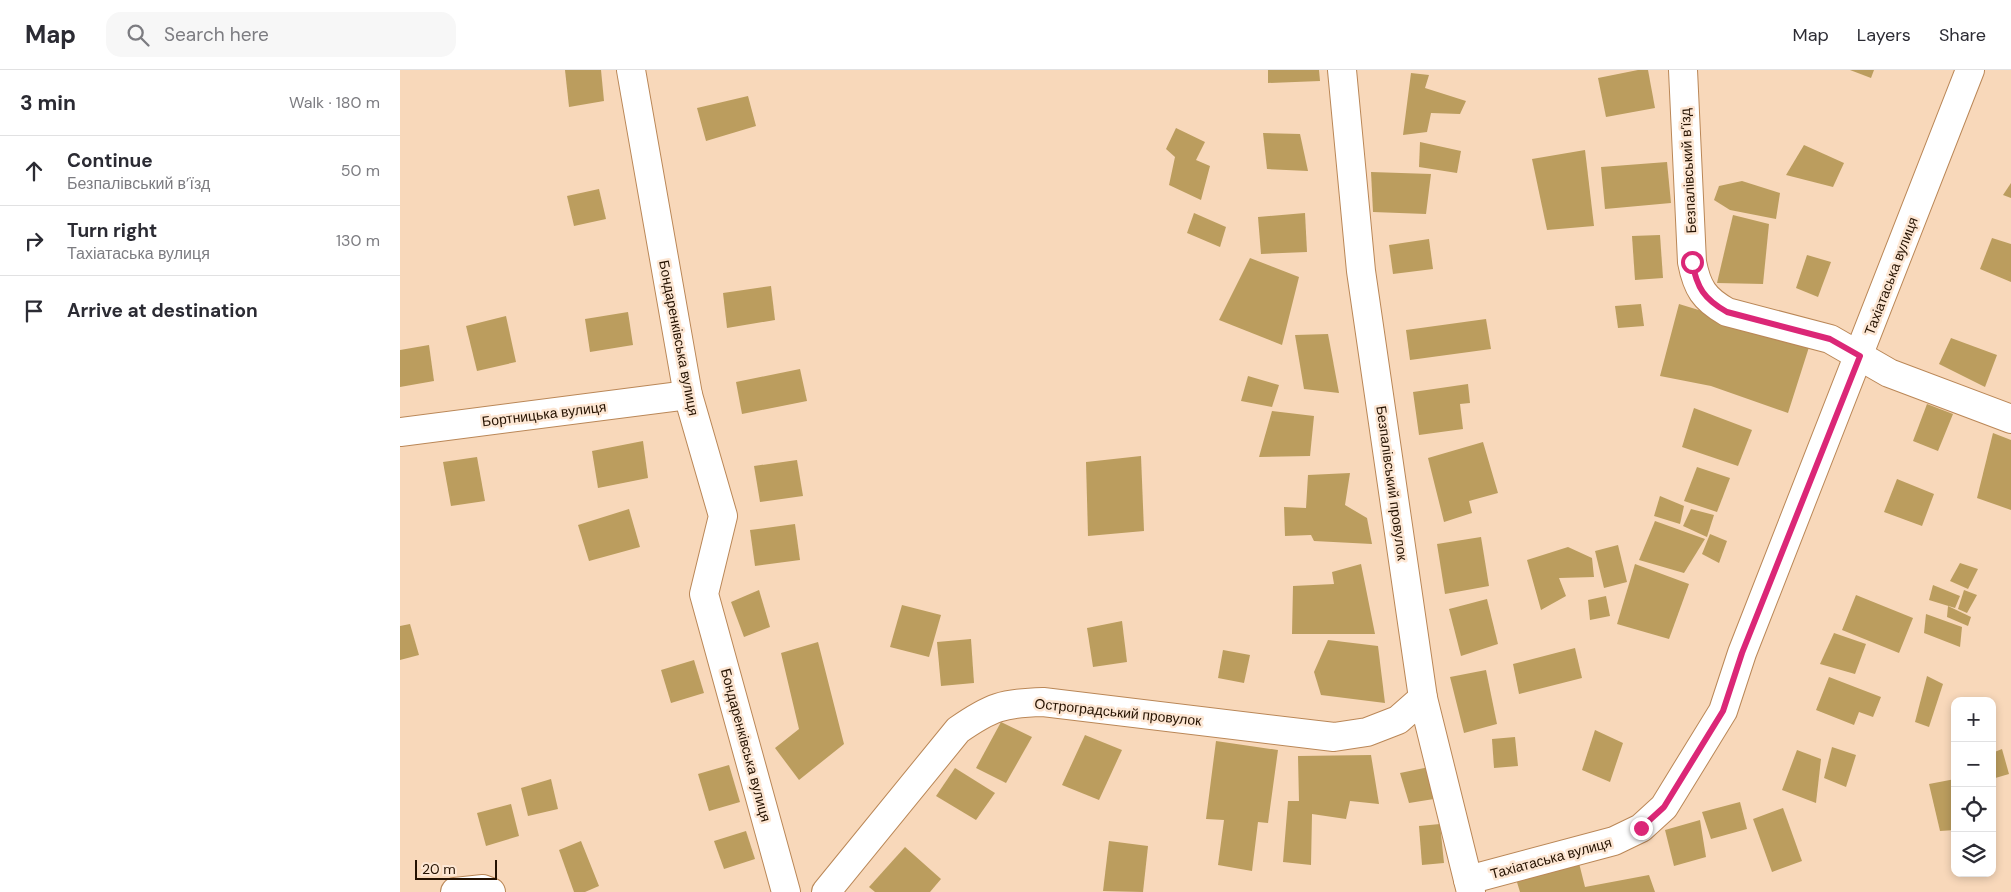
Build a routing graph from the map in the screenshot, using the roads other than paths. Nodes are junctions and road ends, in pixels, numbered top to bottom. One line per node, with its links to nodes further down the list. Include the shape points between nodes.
1 (631, 70): 6 (street, Бондаренківська вулиця)
2 (1342, 70): 9 (street, Безпалівський провулок, via 1361,271)
3 (1683, 70): 5 (street, Безпалівський в’їзд, via 1692,262 1702,292 1727,312 1830,339)
4 (1970, 70): 5 (street, Тахіатаська вулиця)
5 (1860, 356): 7 (street, Безпалівський в’їзд, via 1889,373); 10 (street, Тахіатаська вулиця, via 1742,653 1723,711 1664,807 1641,828 1614,841)
6 (688, 395): 8 (street, Бортницька вулиця); 13 (street, Бондаренківська вулиця, via 722,516 704,594)
7 (2011, 419)
8 (400, 432)
9 (1423, 698): 10 (street, Безпалівський провулок); 14 (street, Остроградський провулок, via 1398,720 1367,732 1334,737 1044,702 1012,703 983,712 958,730)
10 (1470, 886)
11 (455, 892): 12 (street)
12 (491, 892)
13 (786, 892)
14 (826, 892)

